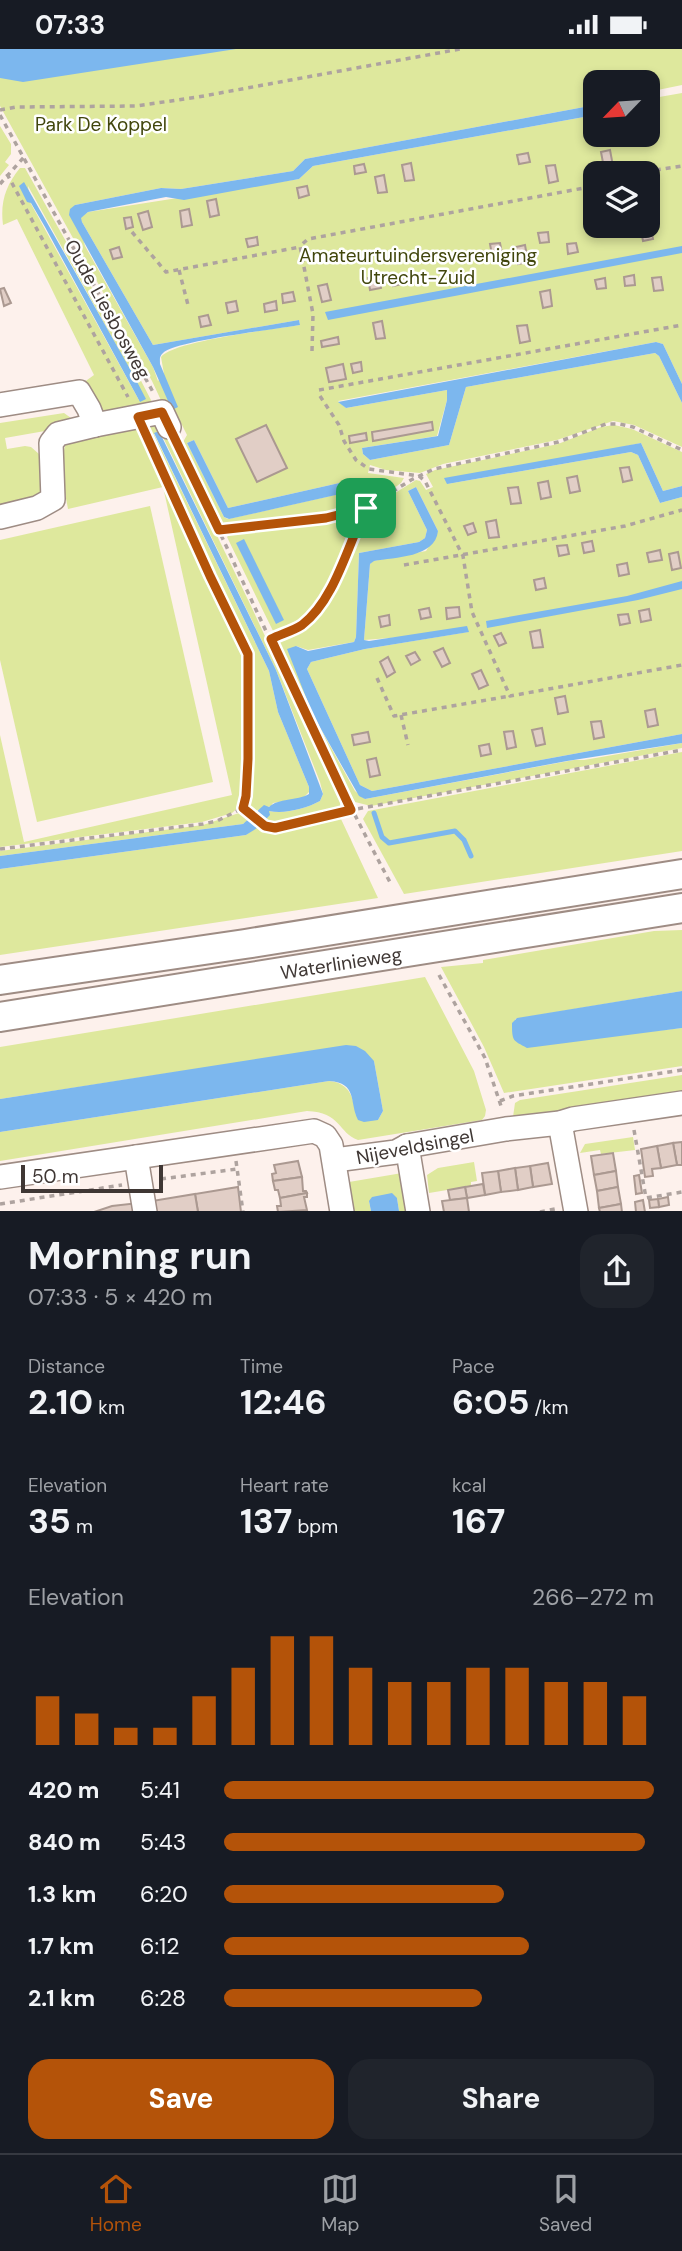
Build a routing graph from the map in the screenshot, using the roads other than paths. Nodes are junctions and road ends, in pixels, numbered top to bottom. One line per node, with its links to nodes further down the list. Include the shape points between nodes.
1 (0, 405): 3 (street, via 79,392)
2 (165, 420): 3 (street, via 138,417)
3 (95, 425): 4 (street, via 58,434 51,443 53,499)
4 (0, 517)
5 (682, 874): 7 (main road, Waterlinieweg)
6 (682, 908): 8 (main road, Waterlinieweg)
7 (0, 980)
8 (0, 1017)
9 (682, 1103): 10 (street, Nijeveldsingel)
10 (560, 1123): 11 (street, Nijeveldsingel); 18 (street)
11 (407, 1146): 13 (street, Nijeveldsingel); 17 (street)
12 (136, 1157): 13 (street, Nijeveldsingel, via 314,1131 325,1136); 14 (street, Nijeveldsingel); 15 (street)
13 (335, 1160): 16 (street)
14 (0, 1177)
15 (145, 1211)
16 (342, 1211)
17 (418, 1211)
18 (576, 1211)

